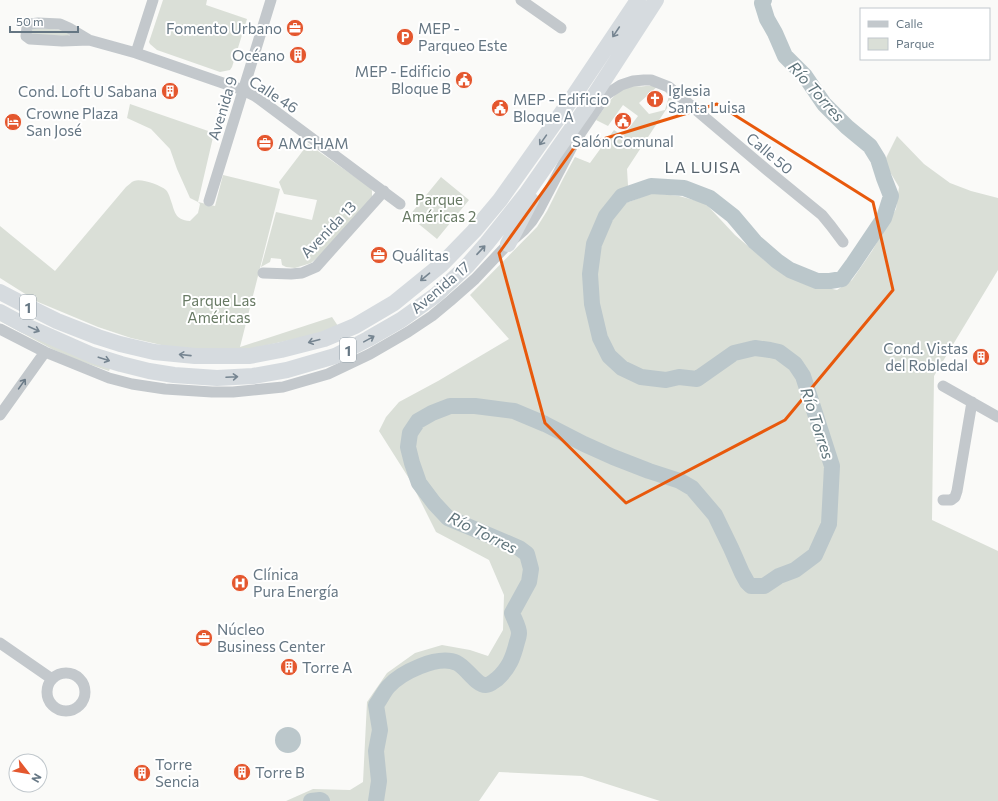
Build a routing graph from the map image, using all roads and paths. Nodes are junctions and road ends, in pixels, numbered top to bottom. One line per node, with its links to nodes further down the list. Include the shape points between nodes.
1 (153, 0): 8 (street)
2 (271, 0): 9 (street, Avenida 9)
3 (521, 0): 6 (street)
4 (638, 0): 18 (highway, 1, one-way to 18, via 505,194 474,231 442,264 394,303 355,326 324,339 250,356 195,356 154,352 98,337)
5 (656, 0): 11 (highway, 1)
6 (561, 28)
7 (89, 40): 7 (street, Calle 46, via 30,39 26,36 27,27 38,23 60,24); 8 (street, Calle 46)
8 (136, 53): 9 (street, Calle 46)
9 (243, 90): 12 (street, Calle 46, via 255,96); 13 (street, Avenida 9)
10 (608, 94): 15 (street, Calle 50, via 633,81 651,80 669,87 822,215); 16 (street, Avenida 17, via 574,143 532,221)
11 (554, 154): 16 (highway); 19 (highway, 1, one-way to 11, via 92,355 150,371 217,378 253,376 287,370 335,356 401,320 436,295 487,243)
12 (384, 191): 14 (street, Calle 46); 17 (street, Avenida 13, via 316,267 302,273)
13 (209, 201)
14 (400, 204)
15 (842, 242)
16 (508, 244): 21 (street, Avenida 17, via 475,279 438,311 408,332 328,374 283,387 233,392 165,389 109,378)
17 (263, 273)
18 (0, 292)
19 (0, 312)
20 (0, 328): 21 (street, Avenida 17)
21 (45, 352): 24 (street, one-way to 21)
22 (942, 386): 23 (street)
23 (972, 402): 25 (street); 26 (street, via 957,491 951,500)
24 (0, 415)
25 (998, 417)
26 (943, 500)
27 (0, 643): 28 (street)
28 (52, 679)

